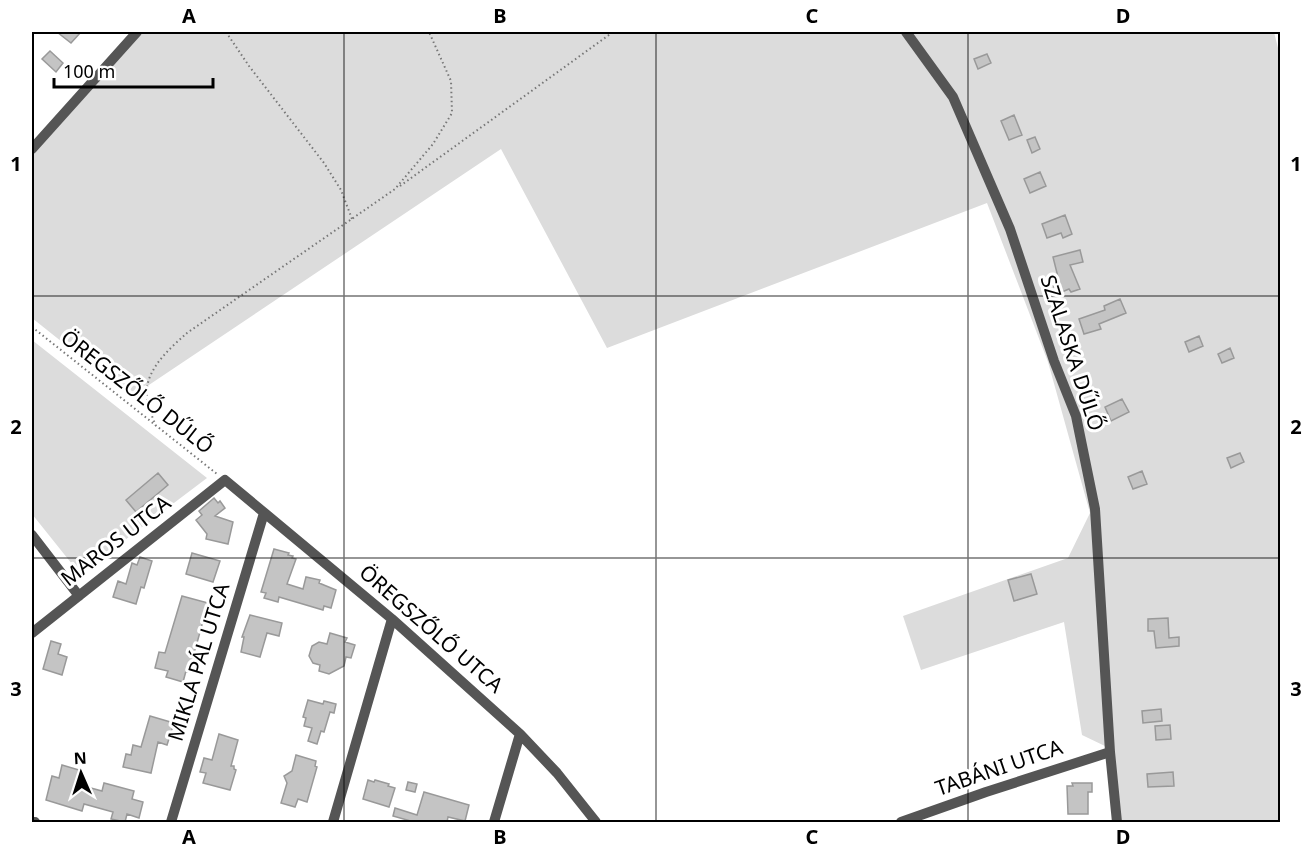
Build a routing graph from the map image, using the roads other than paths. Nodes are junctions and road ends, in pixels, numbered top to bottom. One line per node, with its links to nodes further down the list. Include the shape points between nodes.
1 (137, 32): 3 (street)
2 (906, 32): 11 (street, SZALASKA DŰLŐ, via 953,98 1010,229 1076,416 1095,509)
3 (32, 149)
4 (225, 480): 5 (street, ÖREGSZŐLŐ UTCA); 7 (street, MAROS UTCA)
5 (264, 513): 8 (street, ÖREGSZŐLŐ UTCA); 12 (street, MIKLA PÁL UTCA)
6 (32, 535): 7 (street)
7 (79, 596): 9 (street, MAROS UTCA)
8 (393, 619): 10 (street, ÖREGSZŐLŐ UTCA); 13 (street)
9 (32, 633)
10 (520, 734): 14 (street); 15 (street, ÖREGSZŐLŐ UTCA)
11 (1110, 752): 16 (street, TABÁNI UTCA); 17 (street, SZALASKA DŰLŐ)
12 (171, 822)
13 (333, 822)
14 (494, 822)
15 (596, 822)
16 (901, 822)
17 (1117, 822)

